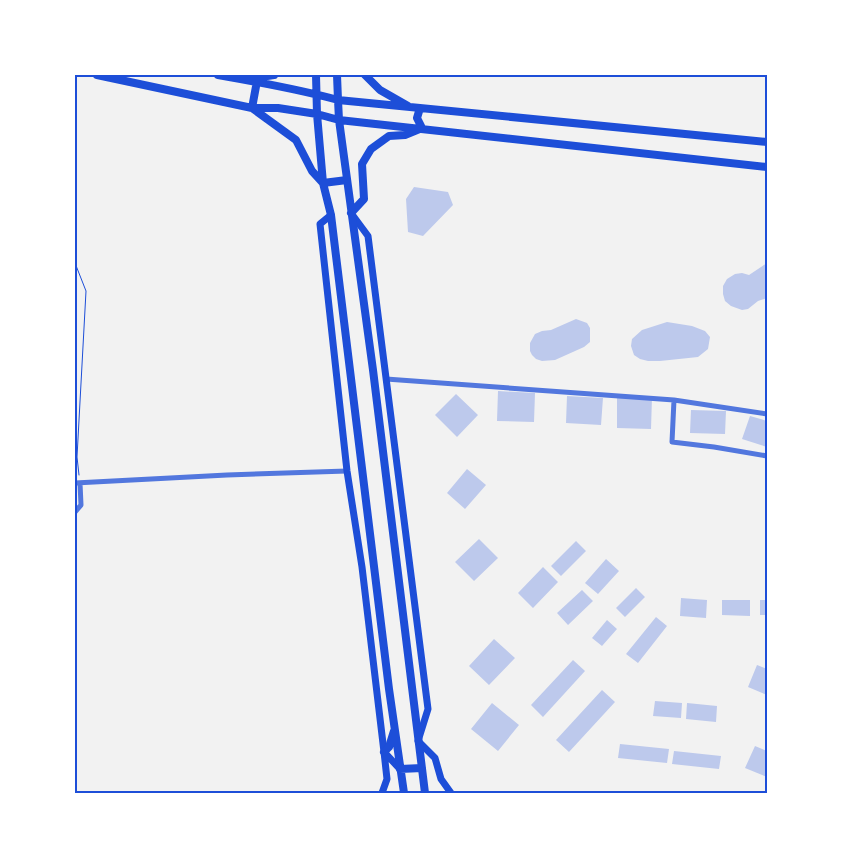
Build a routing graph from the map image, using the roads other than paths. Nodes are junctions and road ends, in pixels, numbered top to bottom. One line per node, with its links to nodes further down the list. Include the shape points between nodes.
1 (97, 75): 11 (main road)
2 (218, 75): 7 (main road)
3 (274, 75): 7 (main road)
4 (316, 75): 9 (main road)
5 (337, 75): 10 (main road)
6 (365, 75): 12 (main road, via 380,90)
7 (245, 80): 8 (main road)
8 (256, 81): 9 (main road); 11 (main road)
9 (317, 94): 10 (main road); 13 (main road)
10 (338, 100): 12 (main road); 14 (main road)
11 (252, 108): 13 (main road); 19 (main road, via 296,140 312,171)
12 (416, 108): 15 (main road); 16 (main road)
13 (318, 114): 14 (main road); 19 (main road)
14 (339, 120): 15 (main road); 18 (main road)
15 (422, 128): 17 (main road); 20 (main road, via 405,135 389,136 371,149 362,164 364,199)
16 (767, 142)
17 (767, 167)
18 (347, 180): 19 (main road); 20 (main road)
19 (323, 183): 21 (main road)
20 (351, 213): 22 (main road, via 368,236); 30 (main road)
21 (330, 215): 26 (main road, via 320,224); 29 (main road)
22 (386, 379): 23 (street); 30 (main road, via 428,709)
23 (674, 400): 24 (street); 25 (street, via 672,442)
24 (767, 414)
25 (767, 456)
26 (347, 471): 27 (street); 31 (main road)
27 (78, 483): 28 (street, via 81,505)
28 (75, 512)
29 (395, 729): 31 (main road); 33 (main road)
30 (418, 741): 32 (main road); 37 (main road, via 435,758 440,779)
31 (384, 752): 33 (main road); 34 (main road, via 386,779)
32 (422, 768): 33 (main road); 36 (main road)
33 (400, 769): 35 (main road)
34 (382, 793)
35 (404, 793)
36 (425, 793)
37 (451, 793)

